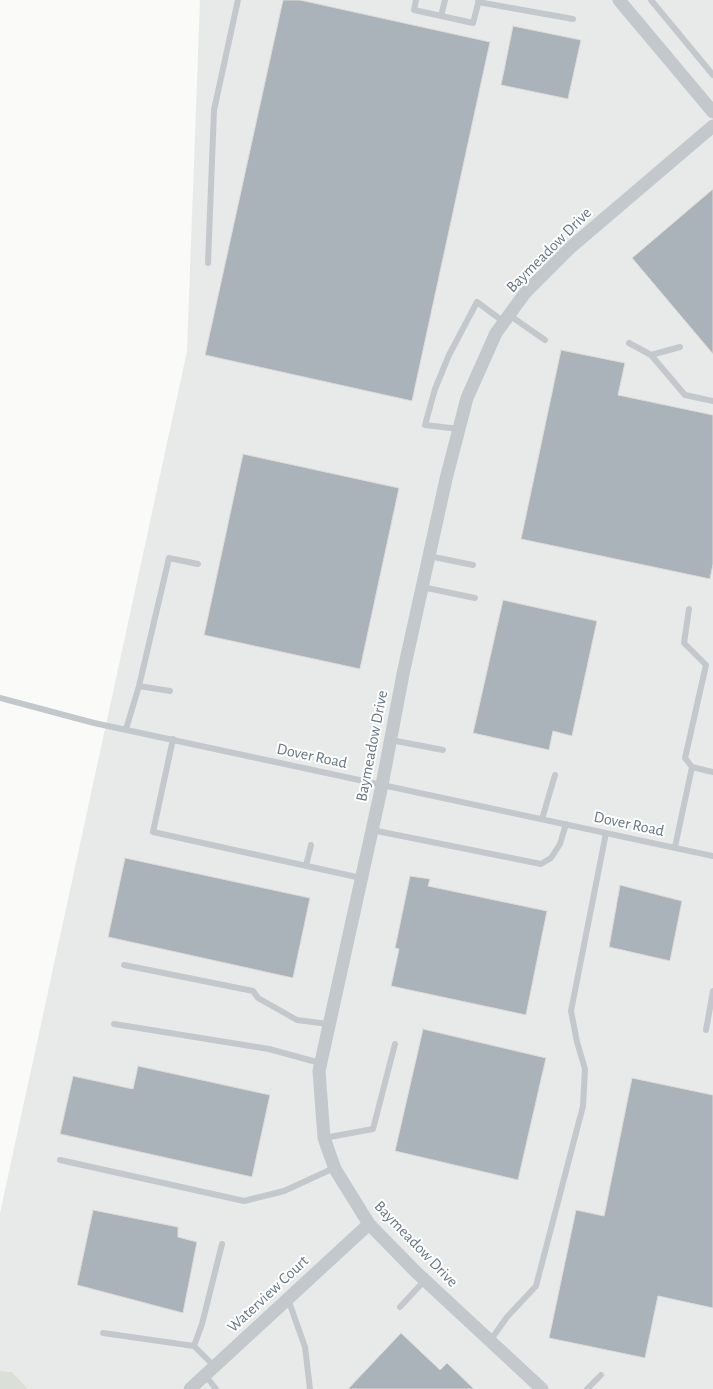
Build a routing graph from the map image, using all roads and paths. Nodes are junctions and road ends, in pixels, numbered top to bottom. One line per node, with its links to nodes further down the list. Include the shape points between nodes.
1 (238, 0): 12 (lane, via 214,110)
2 (416, 0): 7 (lane, via 414,10)
3 (445, 0): 7 (lane)
4 (619, 0): 10 (street)
5 (651, 0): 9 (lane)
6 (478, 1): 7 (lane, via 473,23); 8 (lane)
7 (441, 16)
8 (573, 19)
9 (713, 74)
10 (713, 112)
11 (713, 126): 13 (street, Baymeadow Drive, via 571,247 525,293)
12 (208, 263)
13 (507, 319): 14 (lane); 19 (street, Baymeadow Drive, via 496,333 467,398); 19 (lane, via 477,302 449,355 435,389 425,425)
14 (545, 340)
15 (629, 342): 17 (lane)
16 (680, 347): 17 (lane)
17 (651, 355): 18 (lane, via 685,395)
18 (713, 401)
19 (459, 430): 20 (street, Baymeadow Drive)
20 (429, 556): 22 (lane); 23 (street, Baymeadow Drive)
21 (198, 564): 28 (lane, via 169,558)
22 (472, 565)
23 (422, 587): 24 (lane); 33 (street, Baymeadow Drive)
24 (475, 598)
25 (689, 609): 26 (lane, via 684,643)
26 (706, 665): 27 (lane); 35 (lane, via 685,758)
27 (713, 666)
28 (139, 686): 29 (lane); 31 (lane)
29 (170, 691)
30 (0, 698): 31 (lane, Dover Road)
31 (126, 729): 32 (lane, Dover Road)
32 (173, 739): 38 (lane, Dover Road); 46 (lane, via 153,832)
33 (391, 740): 34 (lane); 38 (street, Baymeadow Drive)
34 (443, 750)
35 (692, 767): 36 (lane); 44 (lane)
36 (713, 772)
37 (555, 775): 39 (lane)
38 (382, 785): 39 (lane, Dover Road); 41 (street, Baymeadow Drive)
39 (542, 819): 40 (lane, Dover Road)
40 (566, 824): 41 (lane, via 560,844 551,858 541,864); 42 (lane, Dover Road)
41 (372, 830): 47 (street, Baymeadow Drive)
42 (606, 833): 44 (lane, Dover Road); 64 (lane, via 570,1011 585,1069 582,1106 536,1286 507,1317)
43 (311, 845): 46 (lane)
44 (675, 847): 45 (lane, Dover Road)
45 (713, 856)
46 (306, 866): 47 (lane)
47 (361, 878): 51 (street, Baymeadow Drive)
48 (124, 965): 51 (lane, via 253,991 258,998 298,1020)
49 (713, 992): 52 (lane)
50 (114, 1024): 54 (lane, via 268,1049)
51 (328, 1024): 54 (street, Baymeadow Drive)
52 (706, 1030)
53 (395, 1044): 55 (lane, via 373,1129)
54 (320, 1063): 55 (street, Baymeadow Drive)
55 (324, 1138): 57 (street, Baymeadow Drive)
56 (60, 1160): 57 (lane, via 244,1201 284,1191)
57 (334, 1168): 58 (street, Baymeadow Drive)
58 (369, 1224): 60 (street, Baymeadow Drive); 61 (street, Waterview Court)
59 (222, 1244): 65 (lane)
60 (425, 1280): 62 (lane); 64 (street, Baymeadow Drive)
61 (288, 1299): 66 (street, Waterview Court); 70 (lane, via 305,1347)
62 (400, 1307)
63 (104, 1333): 65 (lane)
64 (490, 1341): 71 (street, Baymeadow Drive)
65 (194, 1346): 66 (lane)
66 (209, 1371): 68 (street, Waterview Court); 69 (lane)
67 (601, 1375): 72 (lane)
68 (190, 1389)
69 (216, 1389)
70 (310, 1389)
71 (542, 1389)
72 (587, 1389)

